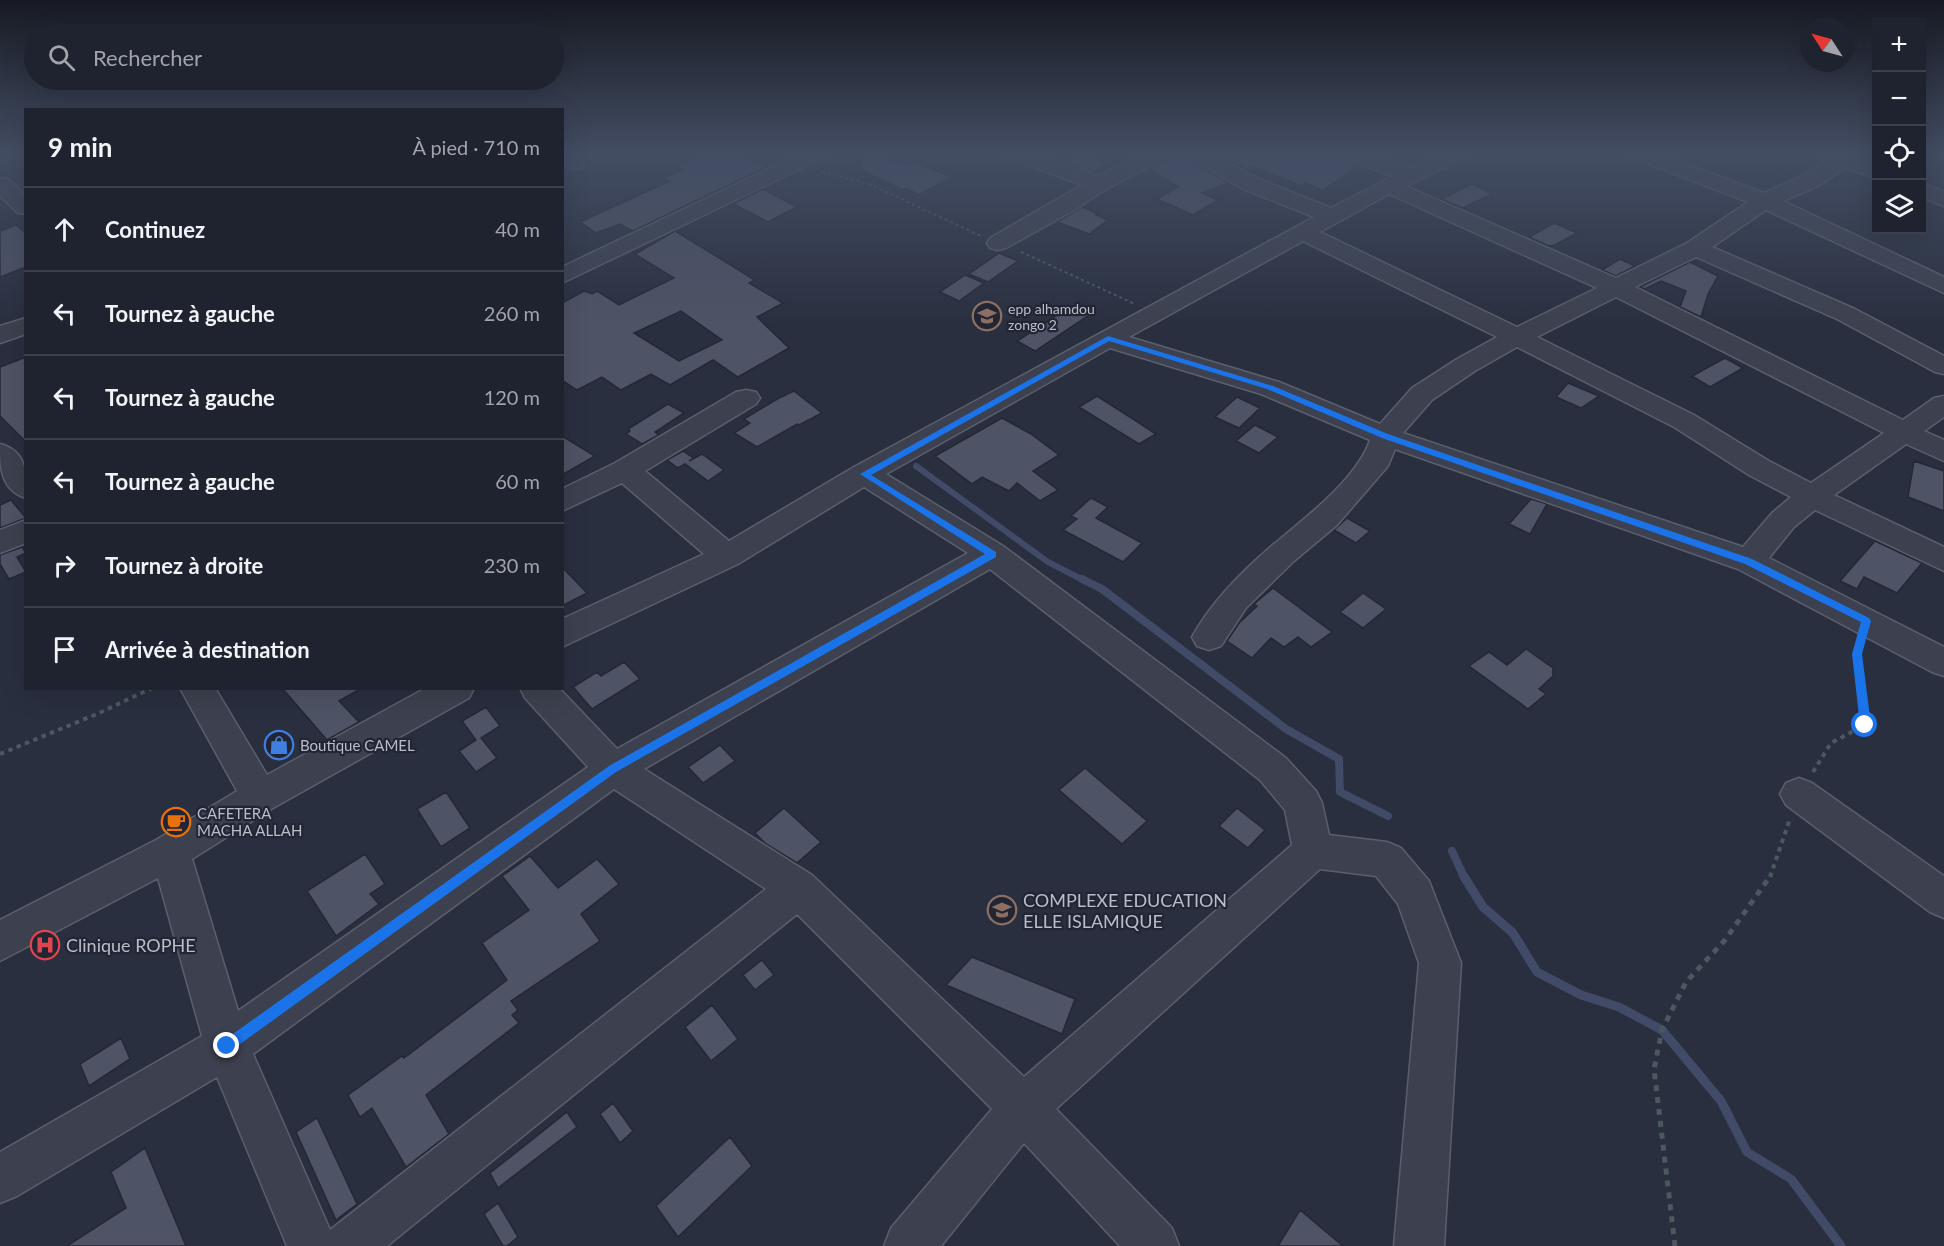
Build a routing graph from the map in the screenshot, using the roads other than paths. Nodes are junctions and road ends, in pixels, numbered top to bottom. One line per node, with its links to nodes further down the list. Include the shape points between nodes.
1 (699, 210): 12 (street)
2 (1057, 210): 10 (street)
3 (1316, 210): 8 (street)
4 (1346, 210): 8 (street)
5 (1458, 210): 14 (street)
6 (1751, 210): 11 (street)
7 (1783, 210): 13 (street)
8 (1333, 217): 9 (street)
9 (1302, 232): 17 (street); 18 (street)
10 (998, 243)
11 (1695, 248): 14 (street); 19 (street, via 1846,314)
12 (564, 275)
13 (1944, 286)
14 (1616, 289): 17 (street); 22 (street)
15 (24, 326): 16 (street)
16 (0, 335)
17 (1515, 338): 23 (street, via 1422,394); 29 (street, via 1684,421)
18 (1108, 339): 23 (street, via 1270,388); 27 (street)
19 (1944, 366)
20 (746, 398): 26 (street)
21 (1944, 404): 22 (street)
22 (1904, 432): 24 (street); 29 (street)
23 (1385, 436): 36 (street); 38 (street, via 1378,459 1326,518 1235,600)
24 (1944, 452)
25 (0, 453): 28 (street)
26 (625, 470): 30 (street); 34 (street)
27 (864, 474): 33 (street); 34 (street)
28 (24, 485)
29 (1812, 496): 35 (street); 36 (street, via 1783,520)
30 (564, 500)
31 (24, 532): 32 (street)
32 (0, 542)
33 (992, 555): 43 (street); 46 (street, via 1273,769 1303,803)
34 (727, 556): 37 (street)
35 (1944, 560)
36 (1749, 561): 39 (street)
37 (564, 633)
38 (1209, 637)
39 (1944, 663)
40 (200, 690): 45 (street)
41 (453, 690): 45 (street)
42 (539, 690): 43 (street)
43 (613, 769): 48 (street); 51 (street)
44 (1799, 794): 49 (street)
45 (260, 797): 47 (street)
46 (1313, 851): 52 (street); 58 (street, via 1387,860 1415,894 1440,963)
47 (170, 852): 50 (street); 51 (street)
48 (798, 888): 52 (street); 55 (street)
49 (1944, 899)
50 (0, 941)
51 (227, 1046): 53 (street); 54 (street)
52 (1023, 1108): 56 (street); 57 (street)
53 (0, 1179)
54 (312, 1246)
55 (348, 1246)
56 (909, 1246)
57 (1154, 1246)
58 (1419, 1246)

